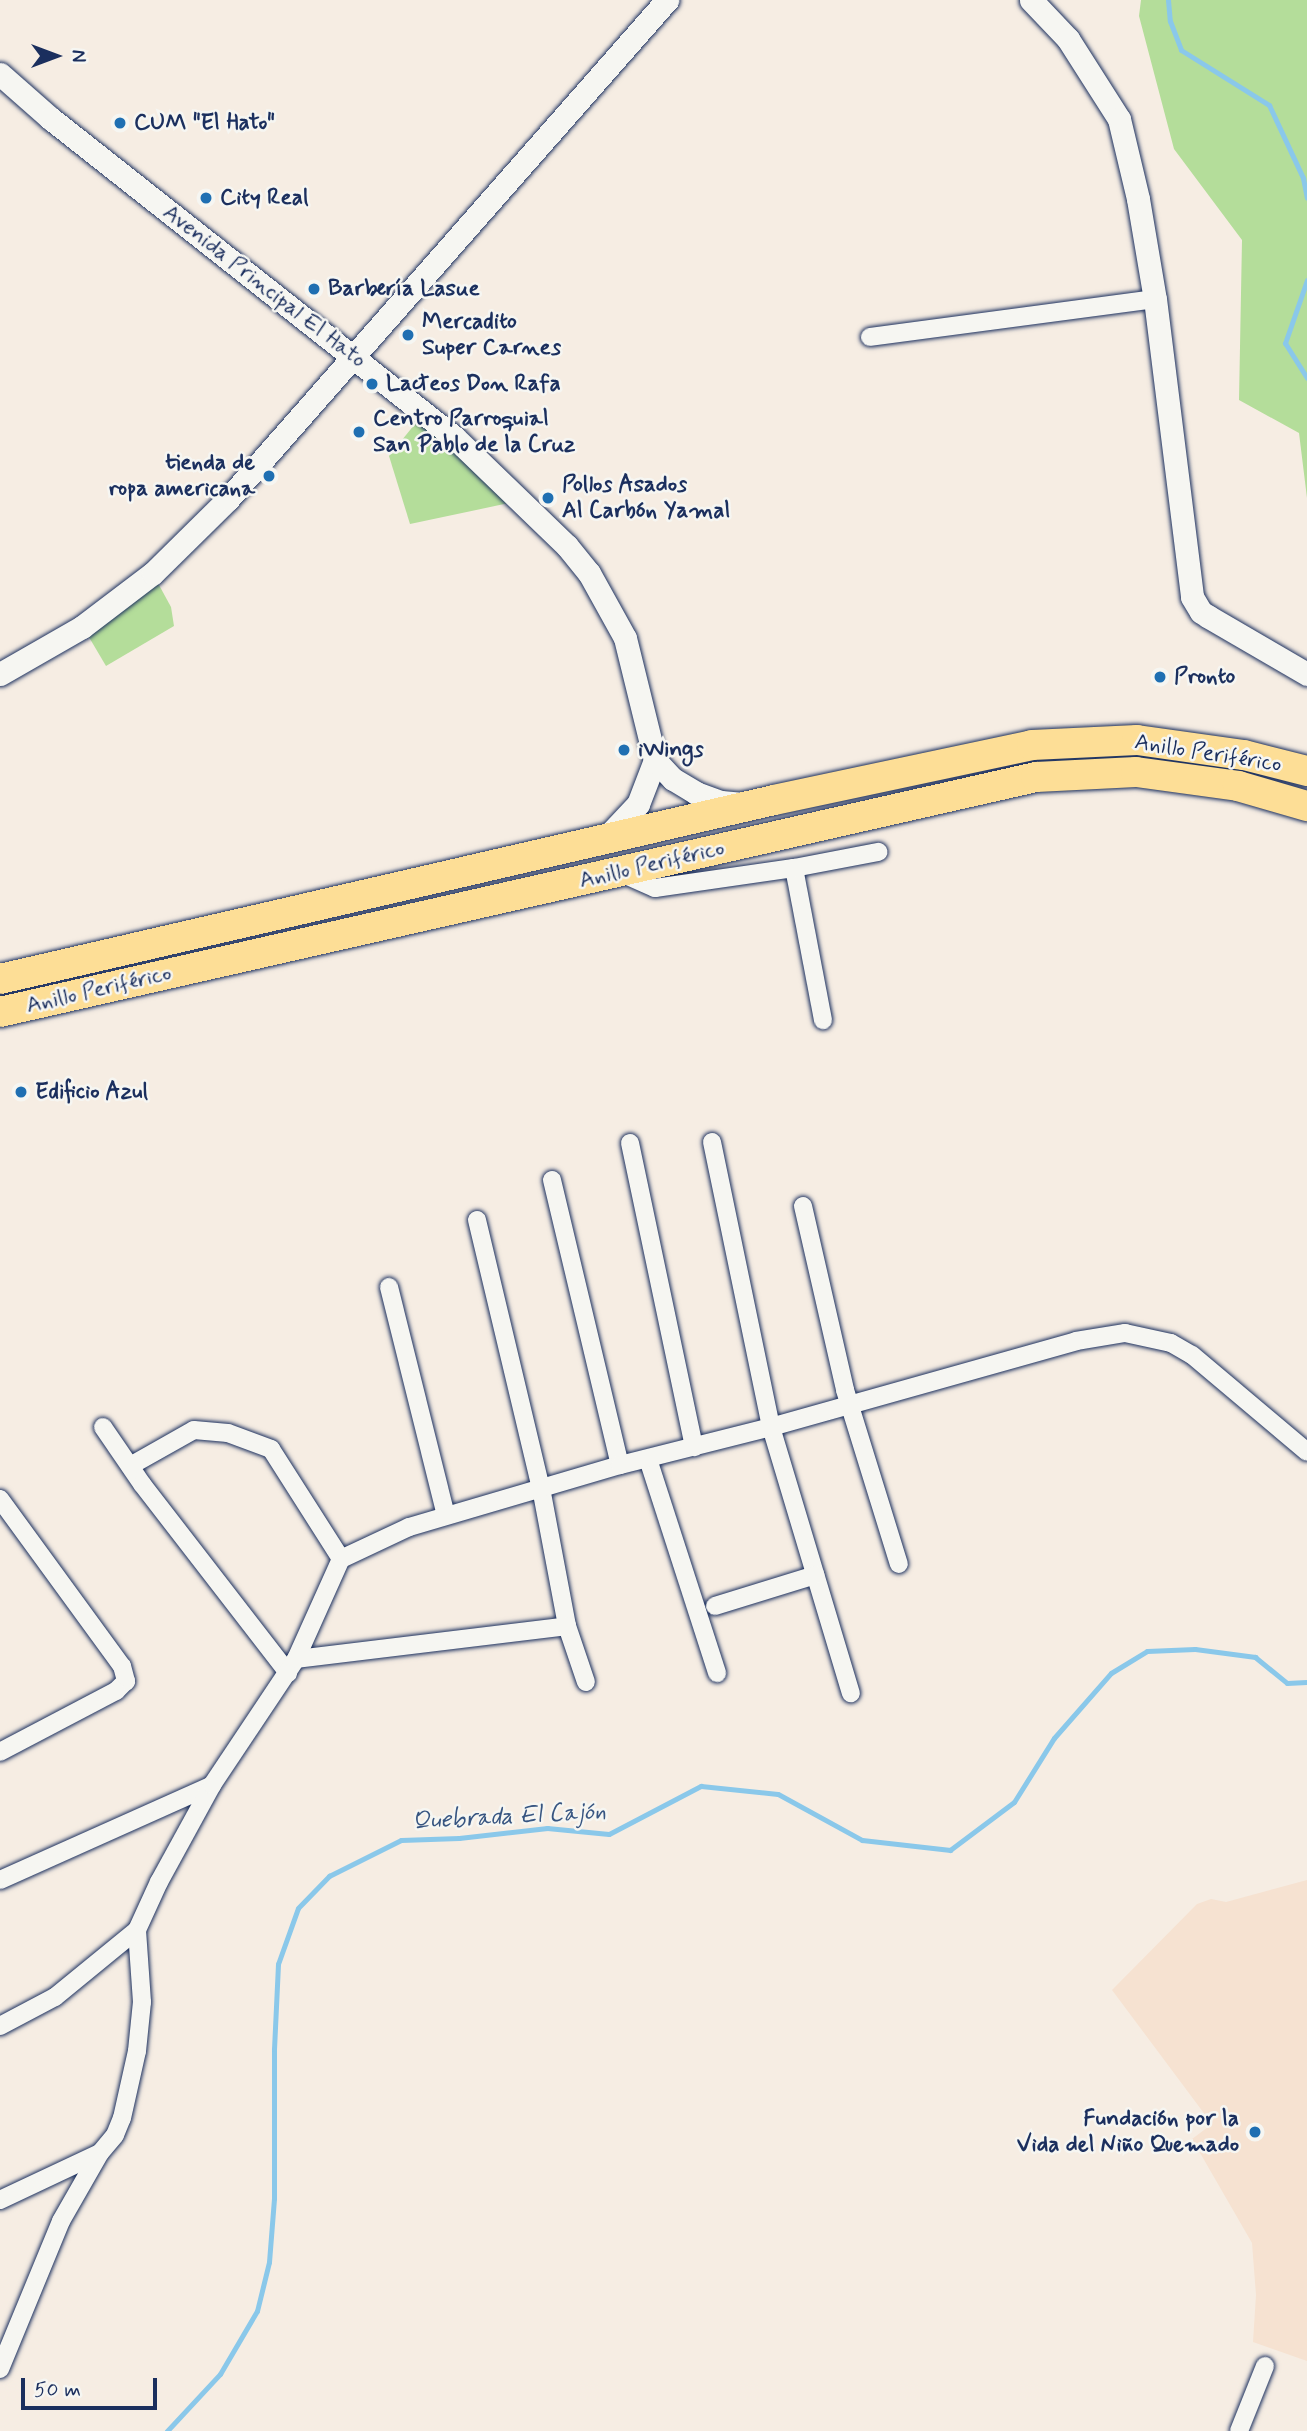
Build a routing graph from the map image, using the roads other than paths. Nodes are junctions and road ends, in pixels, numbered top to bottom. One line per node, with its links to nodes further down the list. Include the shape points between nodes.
1 (667, 0): 6 (street)
2 (1031, 0): 4 (street, via 1068,39 1119,119)
3 (0, 74): 6 (street, Avenida Principal El Hato)
4 (1155, 299): 5 (street); 8 (street, via 1192,597 1209,617)
5 (870, 337)
6 (352, 355): 7 (street, via 228,499 153,573 82,627); 9 (street, Avenida Principal El Hato, via 454,437 589,573 625,638)
7 (0, 674)
8 (1307, 674)
9 (655, 760): 11 (street, via 673,779 721,802); 13 (street, via 638,804)
10 (1307, 771): 11 (highway, Anillo Periférico, via 1244,755 1137,740 1032,745)
11 (774, 800): 13 (highway, Anillo Periférico)
12 (1307, 806): 16 (highway, Anillo Periférico, via 1238,786 1136,772 1036,776)
13 (605, 839): 17 (highway, Anillo Periférico)
14 (878, 852): 15 (street)
15 (794, 868): 16 (street, via 655,888); 19 (street)
16 (619, 872): 18 (highway, Anillo Periférico)
17 (0, 979)
18 (0, 1012)
19 (823, 1020)
20 (712, 1142): 28 (street)
21 (630, 1143): 29 (street)
22 (552, 1180): 32 (street)
23 (803, 1206): 26 (street)
24 (477, 1220): 34 (street)
25 (389, 1287): 36 (street)
26 (849, 1404): 28 (street); 30 (street, via 1076,1341 1125,1333 1171,1343 1192,1355); 38 (street)
27 (103, 1427): 33 (street)
28 (771, 1427): 29 (street); 39 (street)
29 (694, 1447): 31 (street)
30 (1307, 1452)
31 (648, 1459): 32 (street); 43 (street)
32 (620, 1465): 34 (street)
33 (131, 1466): 37 (street, via 194,1430 228,1433 271,1449); 42 (street)
34 (541, 1489): 36 (street); 41 (street)
35 (0, 1499): 46 (street, via 122,1666 126,1681 116,1691)
36 (446, 1515): 37 (street)
37 (341, 1559): 42 (street)
38 (899, 1563)
39 (815, 1575): 40 (street); 45 (street)
40 (715, 1606)
41 (567, 1626): 42 (street); 44 (street)
42 (292, 1666): 47 (street)
43 (717, 1673)
44 (586, 1682)
45 (852, 1693)
46 (0, 1752)
47 (212, 1785): 48 (street); 49 (street)
48 (0, 1880)
49 (137, 1930): 50 (street, via 55,1997); 51 (street, via 142,2002 137,2051 122,2118)
50 (0, 2025)
51 (100, 2153): 52 (street); 53 (street, via 61,2221)
52 (0, 2200)
53 (20, 2313): 54 (street); 56 (street)
54 (0, 2323)
55 (1265, 2366): 57 (street)
56 (0, 2369)
57 (1239, 2431)

